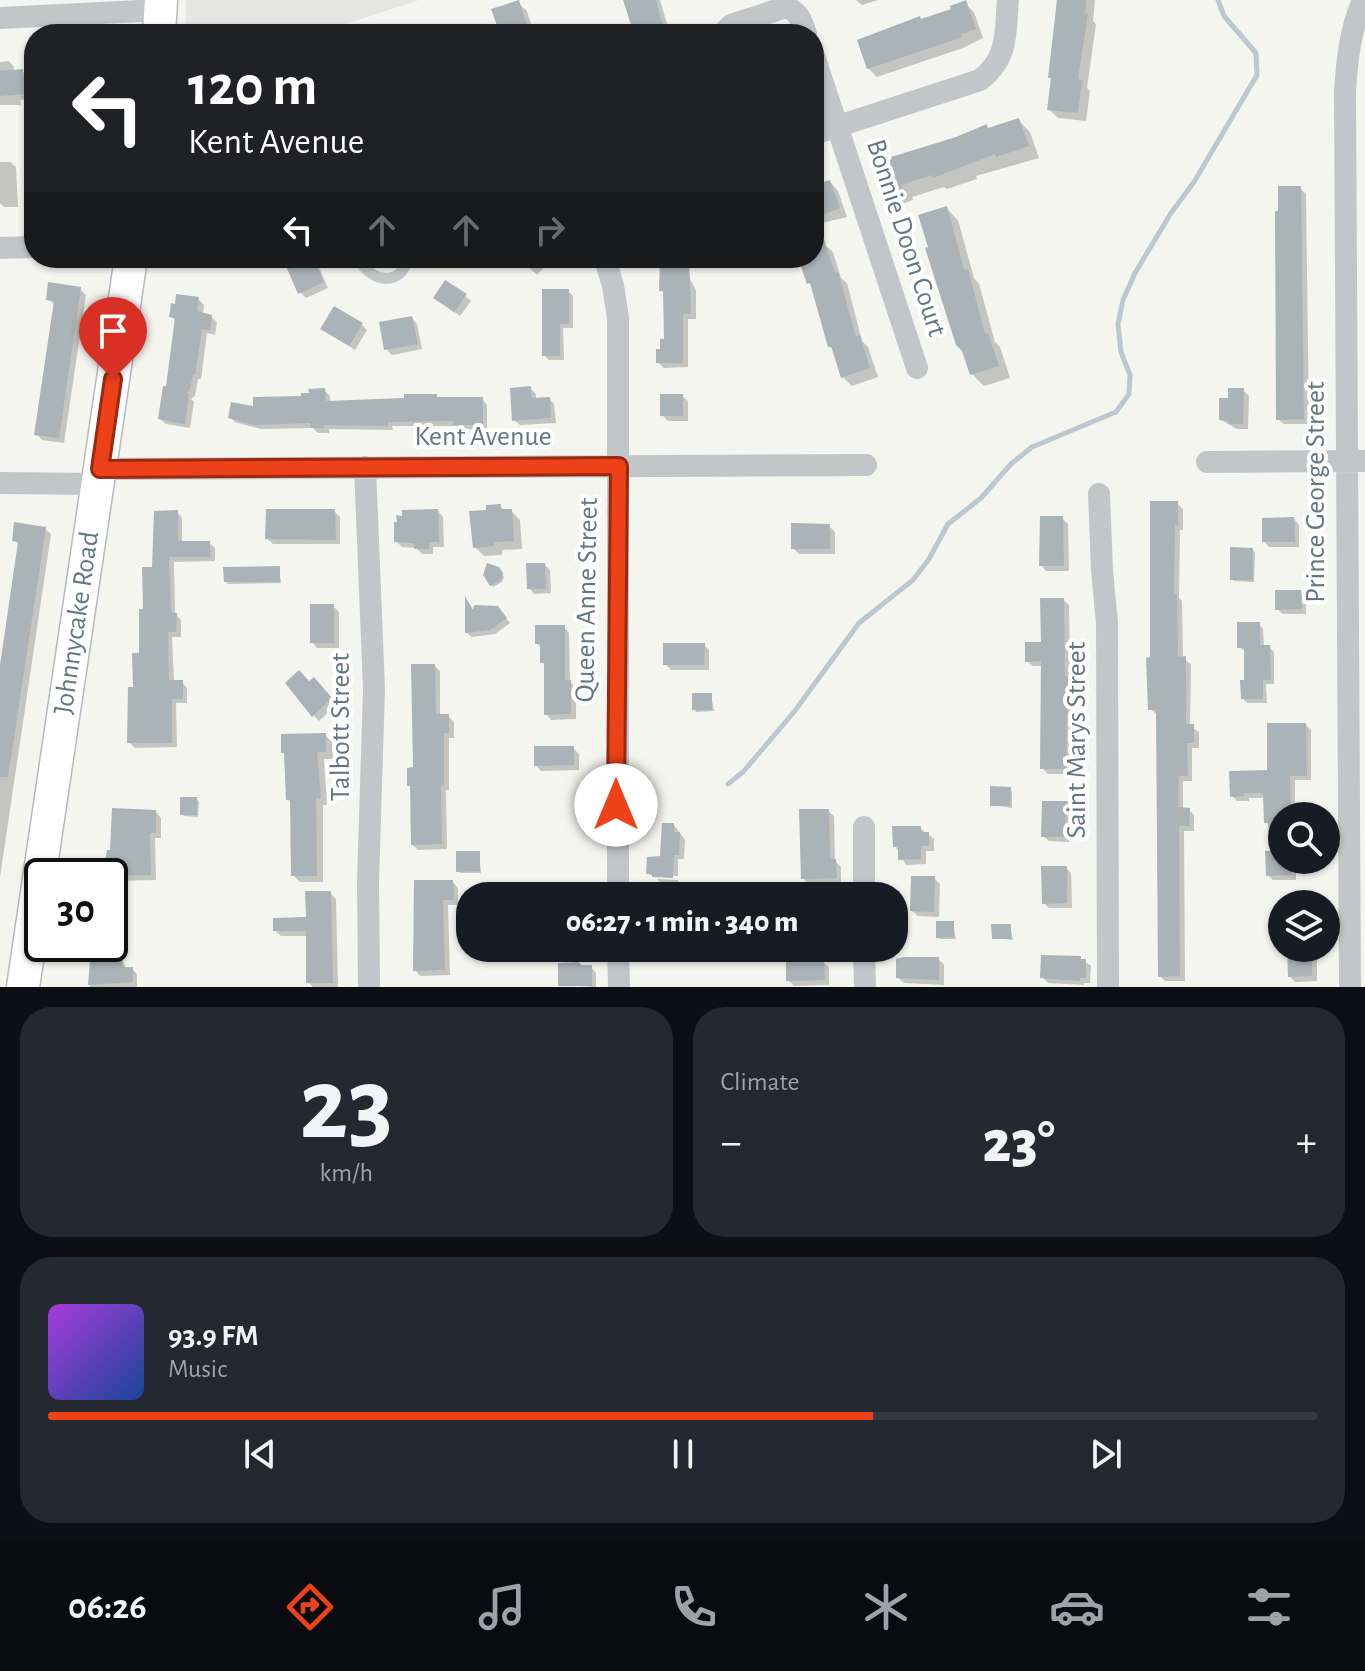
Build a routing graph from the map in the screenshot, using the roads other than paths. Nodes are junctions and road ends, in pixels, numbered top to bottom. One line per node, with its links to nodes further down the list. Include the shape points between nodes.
1 (1008, 0): 8 (street, via 1003,53 991,72)
2 (1363, 0): 17 (street, Prince George Street, via 1348,54 1345,92)
3 (160, 15): 4 (street)
4 (0, 18)
5 (734, 24): 6 (street, via 786,7)
6 (802, 24)
7 (824, 84): 8 (street, Bonnie Doon Court)
8 (839, 126): 9 (street); 16 (street, Bonnie Doon Court)
9 (824, 131)
10 (24, 247): 11 (street)
11 (0, 248)
12 (130, 268): 22 (main road, Johnnycake Road)
13 (365, 268): 14 (lane, via 390,280)
14 (404, 268)
15 (608, 268): 20 (street, Queen Anne Street, via 618,318)
16 (917, 368)
17 (1356, 461): 18 (street); 35 (street, Prince George Street)
18 (1207, 462)
19 (866, 465): 20 (street, Kent Avenue)
20 (619, 466): 21 (street, Kent Avenue); 26 (street, Queen Anne Street)
21 (365, 467): 22 (street, Kent Avenue); 31 (street, Talbott Street, via 374,689)
22 (99, 476): 23 (street, Kent Avenue); 30 (main road, Johnnycake Road)
23 (0, 483)
24 (1099, 494): 34 (street, Saint Marys Street, via 1107,623)
25 (864, 827): 27 (street)
26 (618, 882)
27 (864, 882)
28 (618, 962): 32 (street)
29 (864, 962): 33 (street)
30 (23, 987)
31 (369, 987)
32 (619, 987)
33 (865, 987)
34 (1108, 987)
35 (1350, 987)

